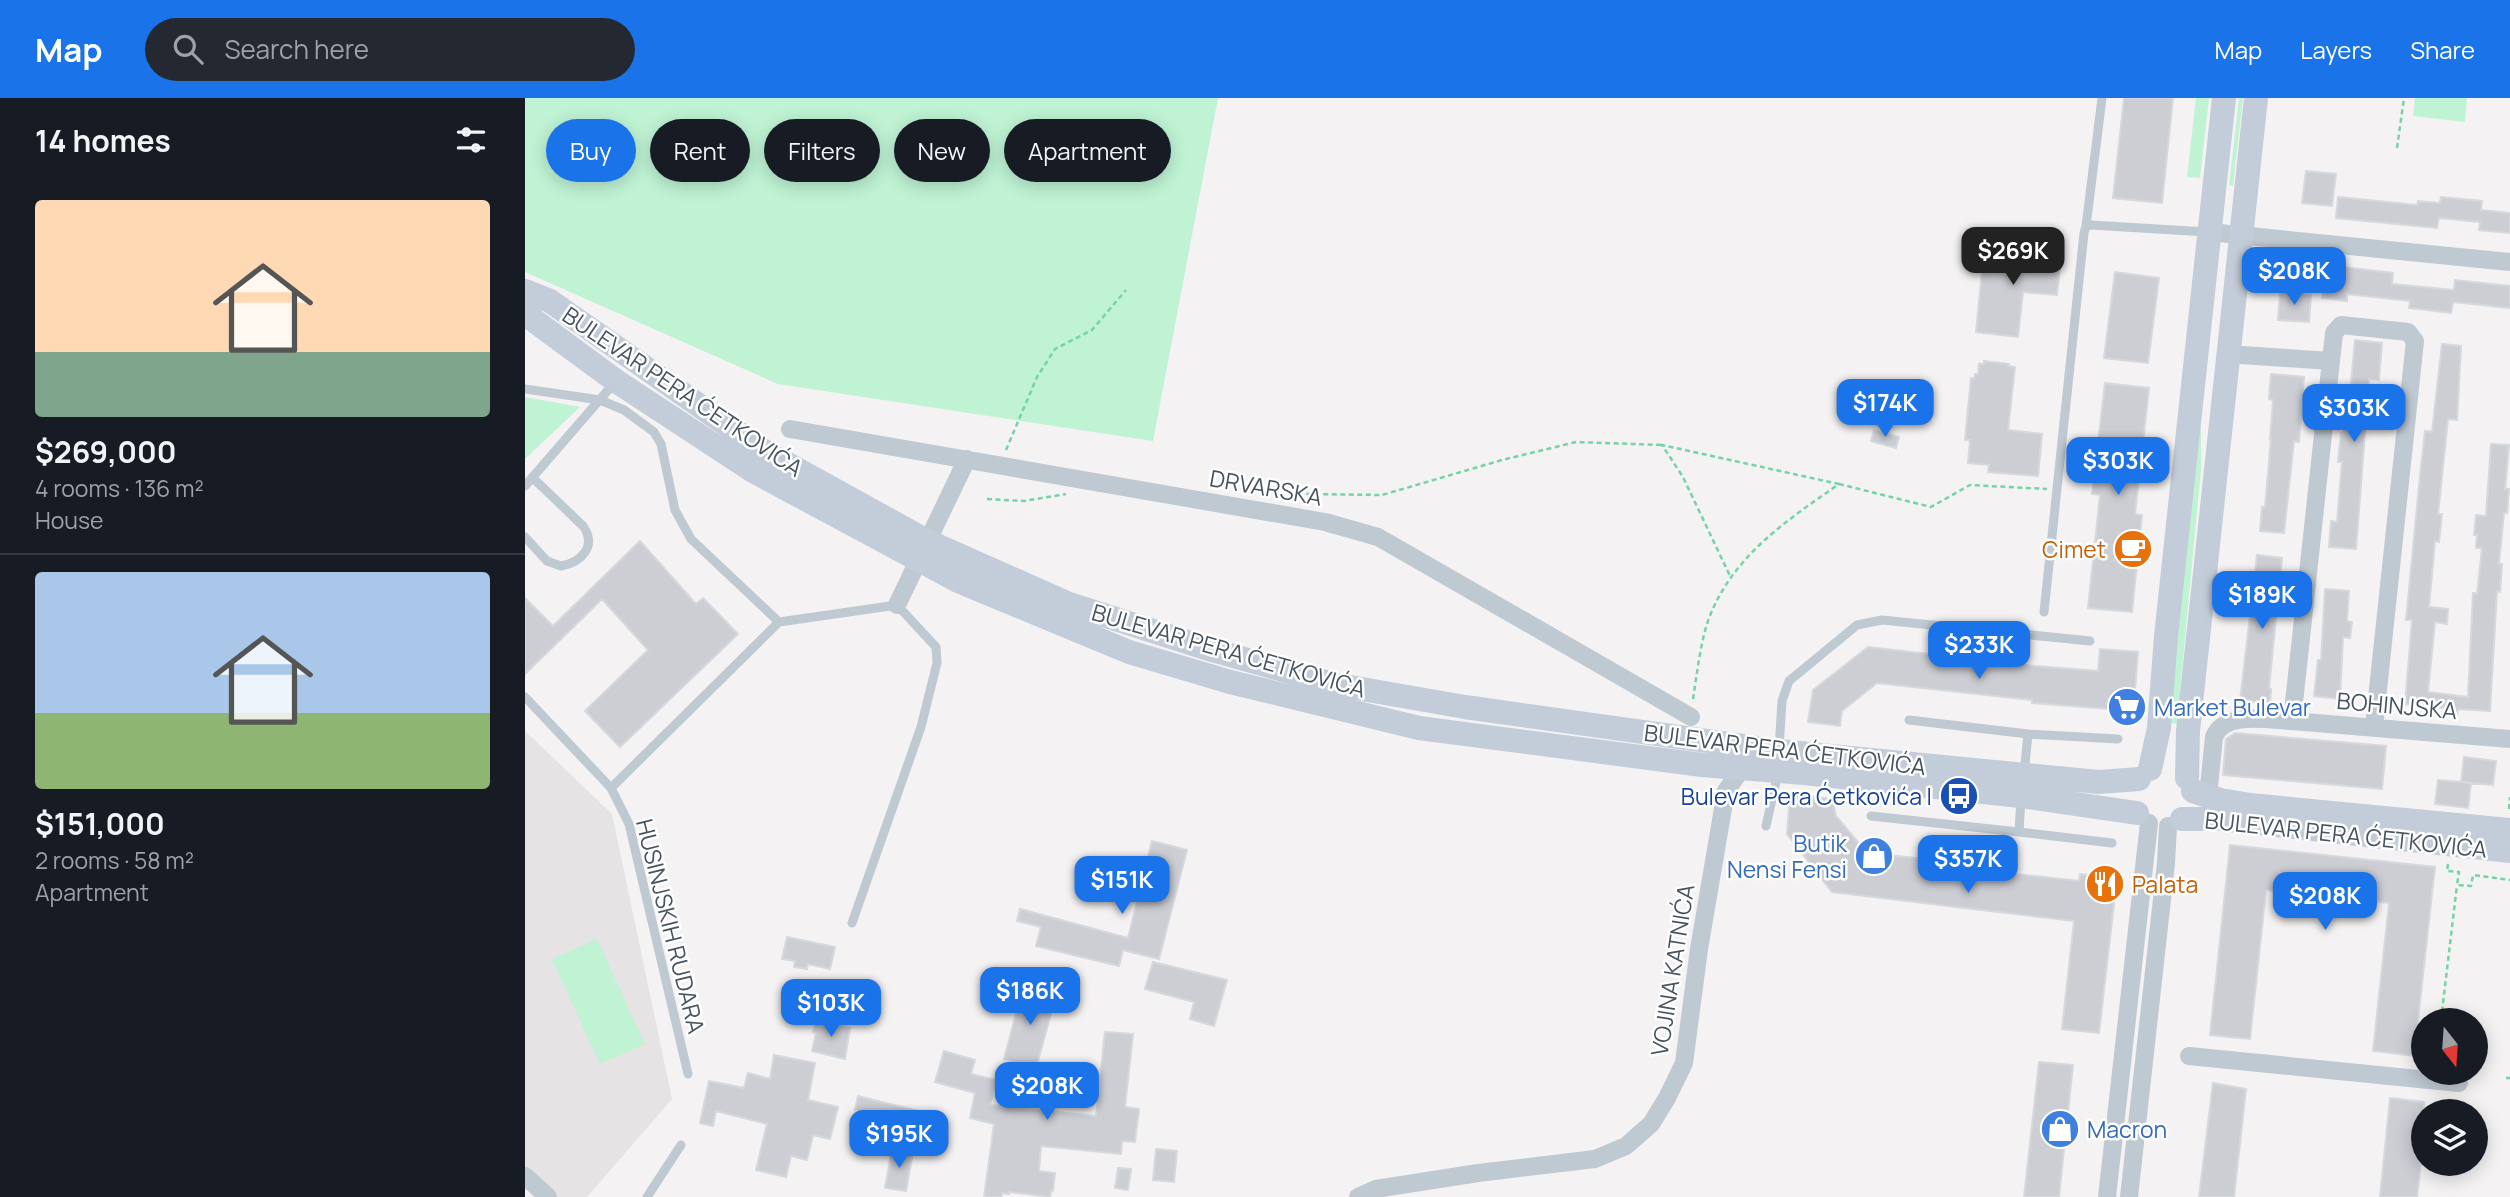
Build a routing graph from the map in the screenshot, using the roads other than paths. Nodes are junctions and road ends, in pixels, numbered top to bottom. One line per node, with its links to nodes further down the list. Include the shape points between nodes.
1 (2102, 98): 4 (lane)
2 (2224, 98): 5 (main road)
3 (2256, 98): 6 (main road)
4 (2086, 226): 5 (lane); 21 (lane)
5 (2209, 232): 6 (street); 34 (main road, via 2158,728)
6 (2240, 234): 7 (street); 10 (main road)
7 (2510, 262)
8 (525, 291): 19 (main road, BULEVAR PERA ĆETKOVIĆA, via 550,301 764,451)
9 (525, 314): 13 (main road, BULEVAR PERA ĆETKOVIĆA)
10 (2227, 354): 11 (street); 37 (main road, via 2188,731)
11 (2331, 361): 27 (street); 28 (street, via 2334,333 2341,325 2408,332 2415,341)
12 (525, 389): 13 (lane)
13 (608, 390): 16 (lane); 19 (main road, BULEVAR PERA ĆETKOVIĆA, via 753,471); 22 (lane, via 624,410 659,437 681,526)
14 (790, 429): 15 (street, DRVARSKA)
15 (967, 459): 19 (street); 25 (street, DRVARSKA, via 1325,522 1378,537)
16 (533, 478): 17 (lane); 18 (lane, via 583,526 589,543 577,559 561,566 547,561)
17 (525, 486)
18 (525, 537)
19 (922, 551): 20 (street); 32 (main road, BULEVAR PERA ĆETKOVIĆA, via 1069,604 1333,684); 33 (main road, BULEVAR PERA ĆETKOVIĆA, via 958,581 1129,652 1230,682 1419,728)
20 (897, 605): 22 (lane); 45 (lane, via 936,646 937,663 921,727)
21 (2044, 612)
22 (779, 622): 36 (lane)
23 (2090, 641): 32 (lane, via 1882,620 1857,625 1789,681 1782,701)
24 (525, 697): 36 (lane, HUSINJSKIH RUDARA)
25 (1691, 717)
26 (1909, 720): 29 (lane)
27 (2292, 721): 28 (street, BOHINJSKA); 37 (street, BOHINJSKA, via 2239,720 2217,729)
28 (2374, 727): 30 (street, BOHINJSKA)
29 (2028, 734): 31 (lane); 35 (lane)
30 (2510, 738)
31 (2118, 739)
32 (1779, 761): 33 (main road, BULEVAR PERA ĆETKOVIĆA); 35 (main road, BULEVAR PERA ĆETKOVIĆA); 40 (lane)
33 (1743, 767): 53 (street, VOJINA KATNIĆA, via 1726,791 1684,1063 1651,1124 1626,1146 1595,1159 1376,1189)
34 (2144, 774): 35 (main road, BULEVAR PERA ĆETKOVIĆA, via 2099,782); 37 (main road, via 2166,766 2174,768); 39 (main road, via 2133,795)
35 (2023, 785): 39 (main road, BULEVAR PERA ĆETKOVIĆA); 42 (lane)
36 (611, 788): 47 (lane, HUSINJSKIH RUDARA, via 638,853)
37 (2196, 789): 39 (main road, via 2191,807); 41 (main road, BULEVAR PERA ĆETKOVIĆA, via 2250,805)
38 (1871, 816): 42 (lane)
39 (2159, 820): 44 (main road, BULEVAR PERA ĆETKOVIĆA, via 2220,819); 54 (street); 55 (street, via 2159,931)
40 (1766, 826)
41 (2510, 830)
42 (2019, 832): 43 (lane)
43 (2112, 843)
44 (2510, 851)
45 (852, 923)
46 (2189, 1056): 48 (street)
47 (688, 1074)
48 (2411, 1078)
49 (681, 1145): 52 (lane)
50 (525, 1176): 51 (street)
51 (548, 1197)
52 (646, 1197)
53 (1358, 1197)
54 (2108, 1197)
55 (2129, 1197)

